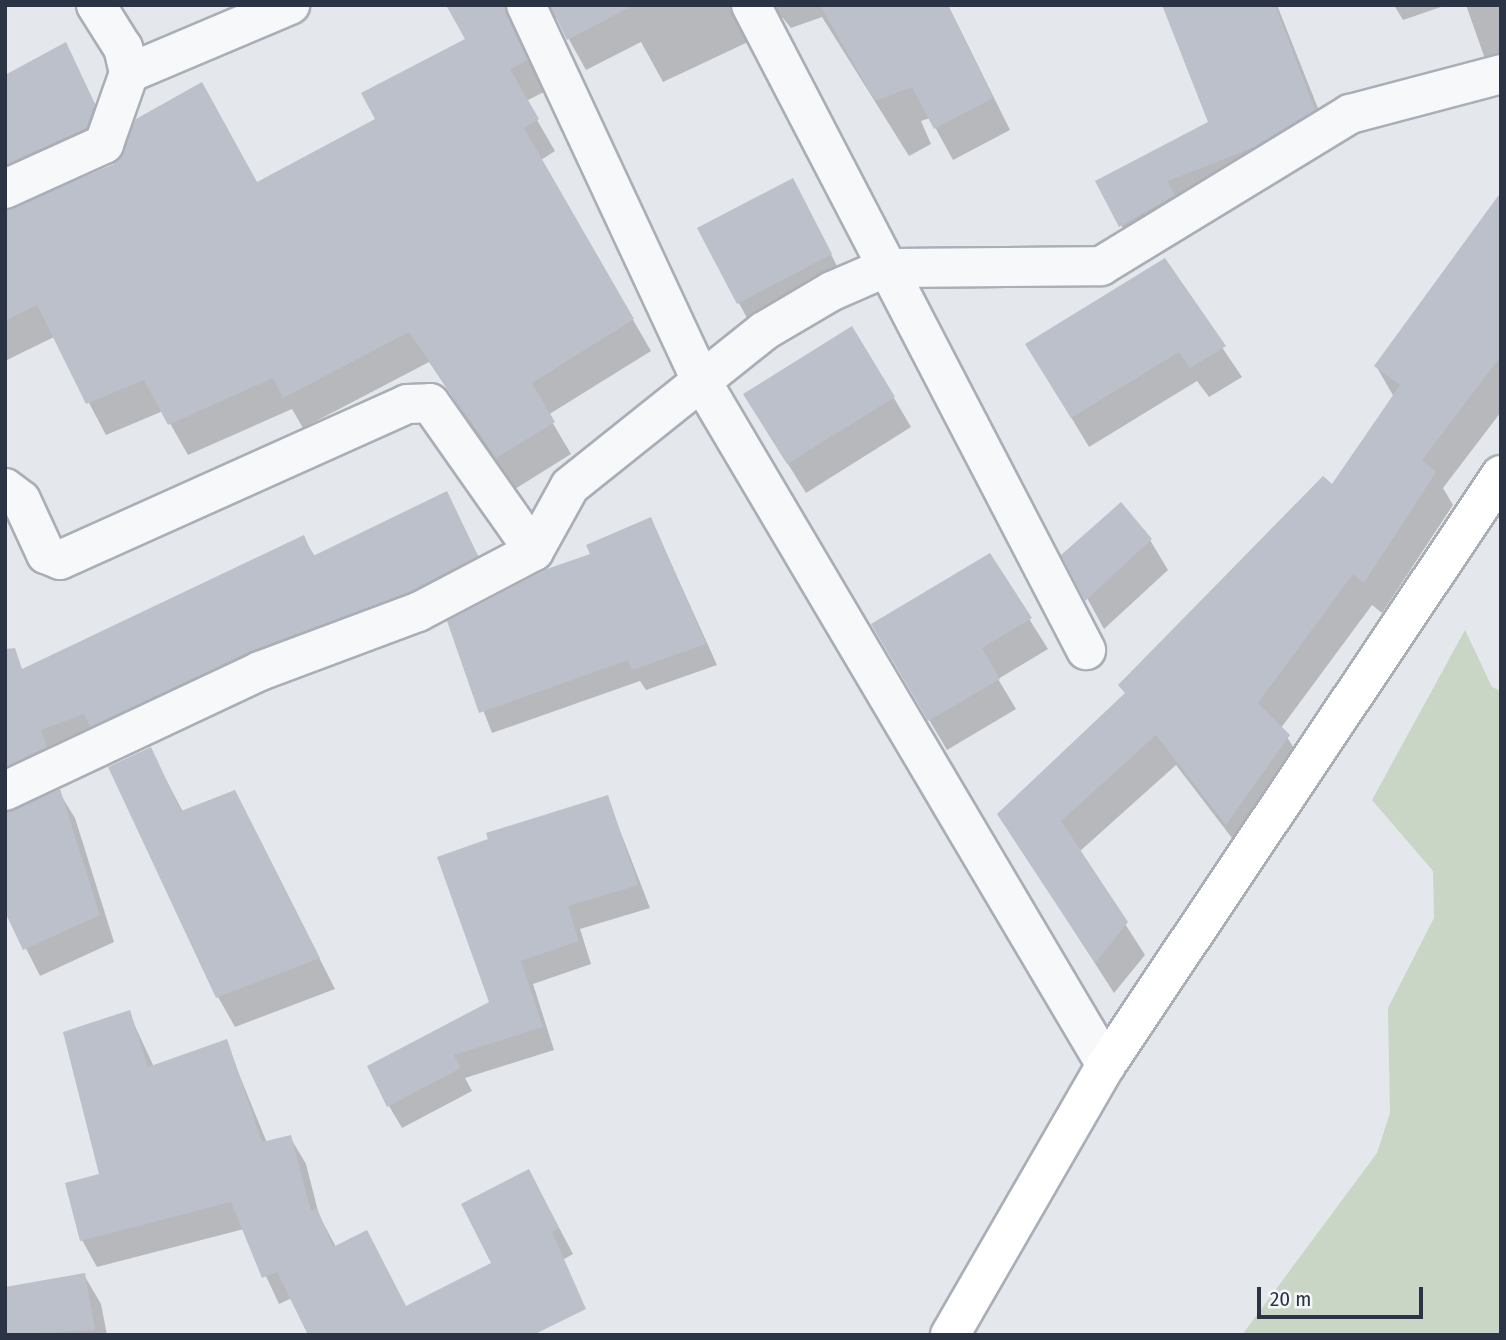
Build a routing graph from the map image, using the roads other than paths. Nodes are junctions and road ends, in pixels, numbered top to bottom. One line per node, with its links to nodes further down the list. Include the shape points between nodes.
1 (96, 5): 5 (street, via 123,48)
2 (290, 5): 5 (street)
3 (527, 5): 9 (street)
4 (751, 5): 8 (street)
5 (129, 73): 7 (street, via 104,144)
6 (1501, 74): 8 (street, via 1350,114 1101,265)
7 (5, 189)
8 (885, 268): 9 (street, via 764,331); 13 (street)
9 (702, 382): 12 (street, via 570,486); 15 (street)
10 (1501, 475): 15 (street)
11 (5, 488): 12 (street, via 21,500 46,554 60,560 407,404 430,403)
12 (534, 551): 14 (street, via 418,612 260,671)
13 (1086, 650)
14 (5, 791)
15 (1106, 1065): 16 (street)
16 (950, 1335)

